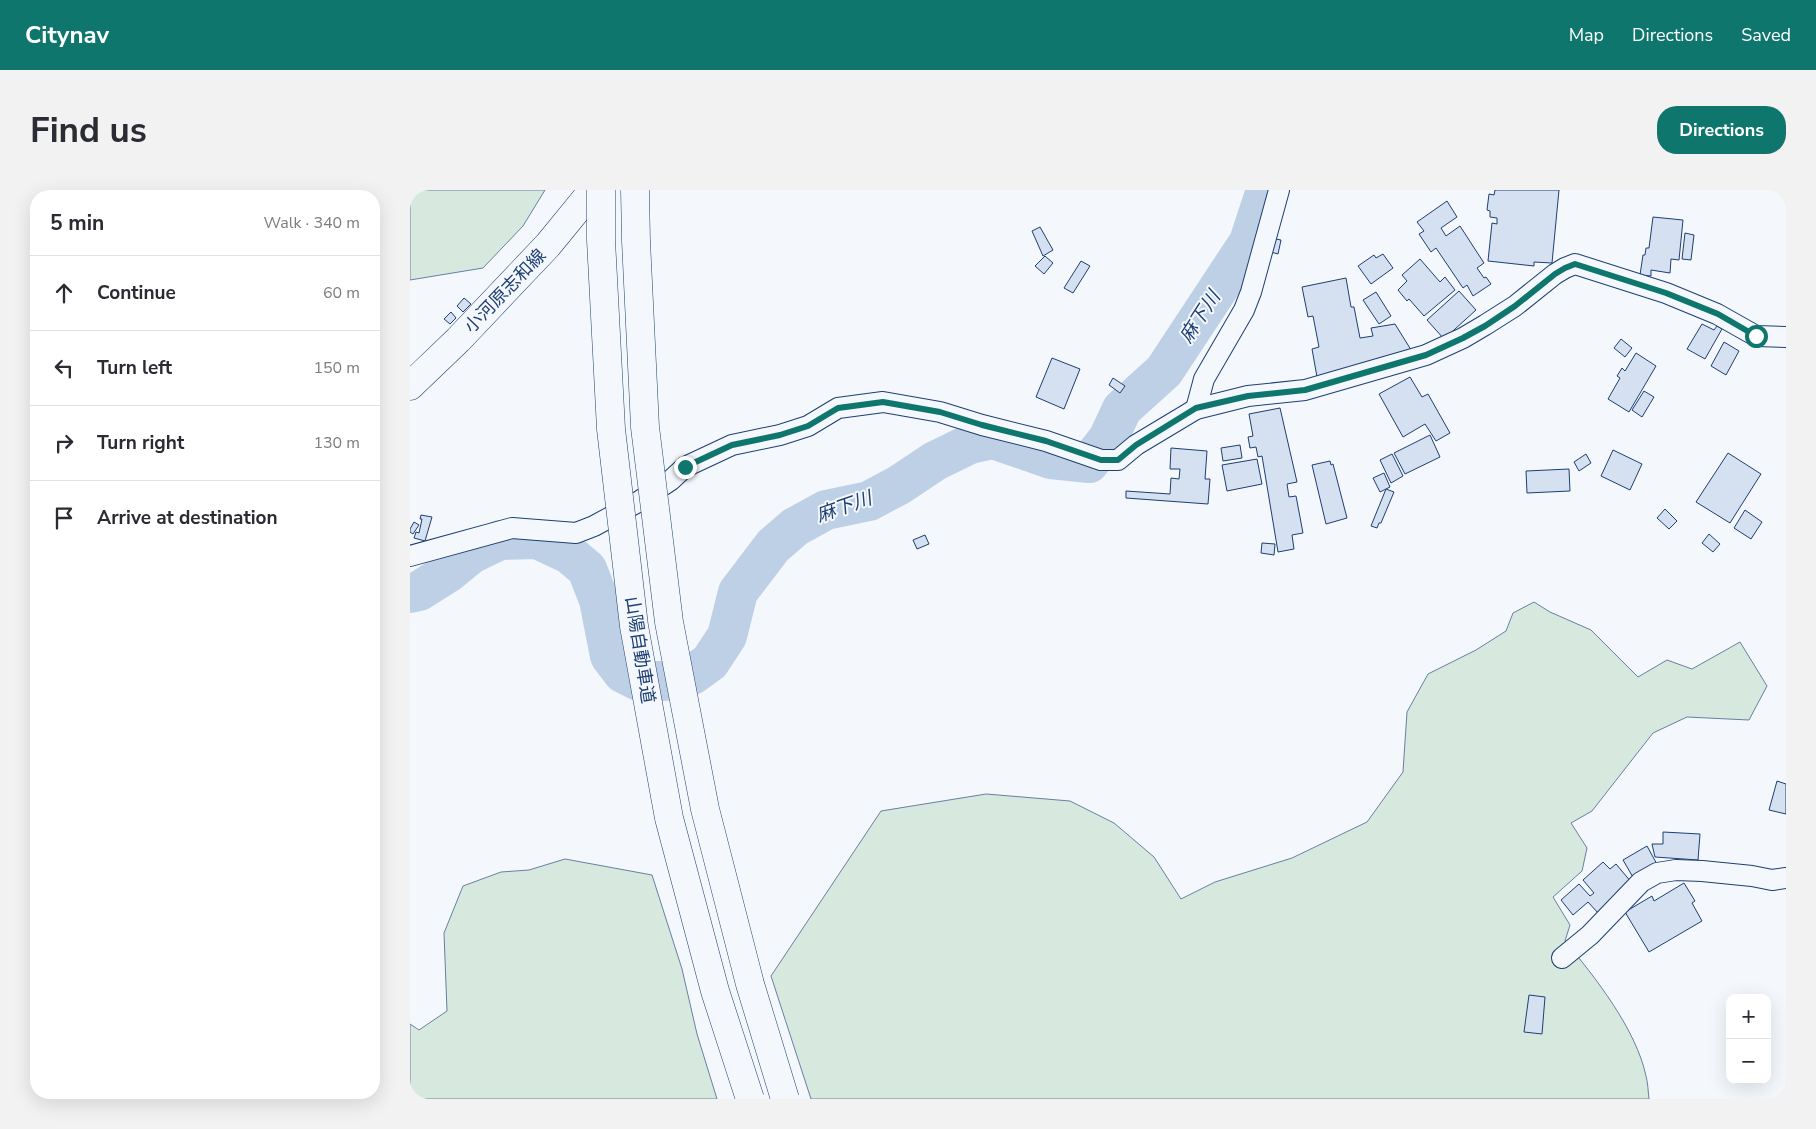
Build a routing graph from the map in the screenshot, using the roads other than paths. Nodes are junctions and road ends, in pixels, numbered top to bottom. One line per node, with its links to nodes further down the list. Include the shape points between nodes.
1 (593, 190): 6 (main road, 小河原志和線, via 548,245)
2 (600, 190): 11 (main road, 山陽自動車道, bridge, via 611,429 634,626 669,818 715,991)
3 (635, 190): 12 (main road, 山陽自動車道, bridge, via 645,427 668,622 705,809 750,984)
4 (1279, 190): 7 (street, via 1251,292 1204,379)
5 (1786, 337): 7 (street, via 1756,336 1718,314 1666,293 1575,264 1555,274 1485,326 1426,355 1305,390 1248,396)
6 (410, 386)
7 (1196, 408): 8 (street, via 1118,460 1101,460 1046,441 908,405 883,402 838,408 808,426 732,445 711,454 685,467 638,502 576,533 512,528)
8 (410, 556)
9 (1786, 878): 10 (street, via 1772,880 1702,871 1657,873 1641,882 1590,935)
10 (1562, 958)
11 (750, 1099)
12 (785, 1099)

